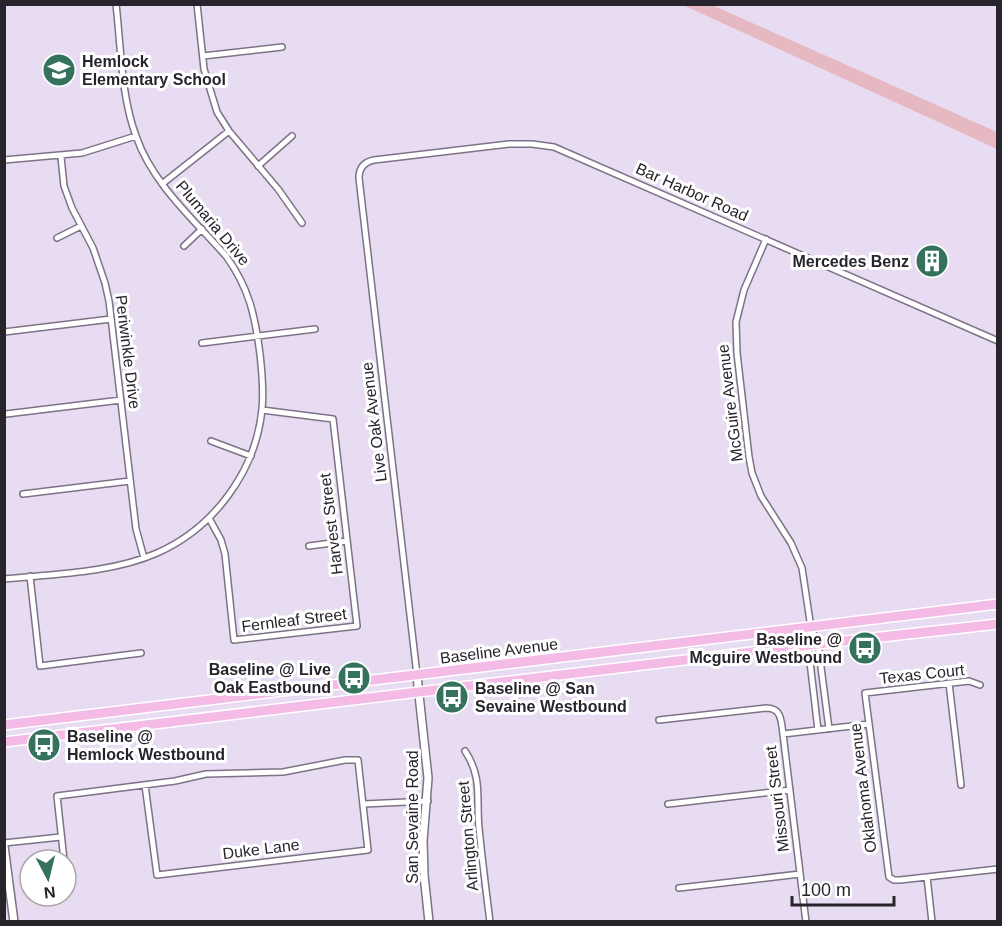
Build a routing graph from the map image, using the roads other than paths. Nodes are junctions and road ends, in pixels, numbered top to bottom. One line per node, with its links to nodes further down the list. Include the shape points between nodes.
1 (116, 4): 6 (street, Plumaria Drive, via 127,98)
2 (196, 4): 4 (street)
3 (282, 46): 4 (street)
4 (203, 56): 5 (street, via 217,112)
5 (229, 131): 11 (street); 12 (street)
6 (136, 136): 8 (street); 12 (street, Plumaria Drive)
7 (292, 136): 11 (street)
8 (61, 157): 9 (street); 14 (street, Periwinkle Drive, via 64,186)
9 (4, 160)
10 (362, 165): 17 (street, Bar Harbor Road, via 374,160 509,144 543,145 580,157); 44 (street, Live Oak Avenue, via 359,178)
11 (258, 166): 13 (street)
12 (162, 183): 15 (street, Plumaria Drive)
13 (302, 223)
14 (81, 226): 16 (street); 19 (street, Periwinkle Drive, via 99,265)
15 (202, 229): 18 (street); 22 (street, Plumaria Drive, via 244,284)
16 (57, 238)
17 (766, 239): 23 (street, Bar Harbor Road); 41 (street, McGuire Avenue, via 744,290 736,322 749,458 761,496 799,559)
18 (184, 246)
19 (111, 319): 21 (street); 25 (street, Periwinkle Drive)
20 (315, 328): 22 (street)
21 (4, 332)
22 (258, 336): 24 (street); 26 (street, Plumaria Drive)
23 (998, 340)
24 (202, 343)
25 (121, 400): 27 (street); 30 (street, Periwinkle Drive)
26 (262, 410): 29 (street, Plumaria Drive); 33 (street, Harvest Street, via 333,419)
27 (6, 414)
28 (211, 441): 29 (street)
29 (251, 456): 32 (street, Plumaria Drive, via 227,498)
30 (130, 481): 31 (street); 35 (street, Periwinkle Drive)
31 (23, 494)
32 (209, 518): 35 (street, Plumaria Drive, via 182,540); 40 (street, Fernleaf Street, via 225,554 234,640)
33 (347, 541): 34 (street); 40 (street, Harvest Street)
34 (309, 546)
35 (144, 558): 36 (street, Plumaria Drive, via 114,566)
36 (30, 576): 37 (street, Plumaria Drive); 43 (street, via 40,666)
37 (4, 579)
38 (998, 604): 41 (main road, Baseline Avenue)
39 (998, 624): 42 (main road, Baseline Avenue)
40 (357, 626)
41 (812, 628): 42 (street, McGuire Avenue); 42 (street, McGuire Avenue); 44 (main road, Baseline Avenue)
42 (813, 644): 47 (main road, Baseline Avenue); 52 (street, McGuire Avenue); 53 (street, McGuire Avenue)
43 (141, 652)
44 (417, 676): 47 (street, San Sevaine Road); 51 (main road, Baseline Avenue)
45 (949, 683): 46 (street, Texas Court, via 969,681); 48 (street, Texas Court); 58 (street)
46 (980, 685)
47 (419, 692): 55 (main road, Baseline Avenue); 60 (street, San Sevaine Road)
48 (865, 693): 50 (street, Oklahoma Avenue)
49 (659, 720): 54 (street, Missouri Street, via 766,708 777,710)
50 (869, 724): 52 (street); 68 (street, Oklahoma Avenue, via 887,871 891,879 897,880)
51 (4, 725)
52 (829, 729): 53 (street)
53 (818, 730): 54 (street)
54 (783, 734): 59 (street, Missouri Street)
55 (4, 742)
56 (465, 752): 73 (street, Arlington Street, via 475,766)
57 (145, 785): 61 (street, via 206,774 283,772 358,760); 61 (street, Duke Lane, via 156,875 368,850); 63 (street, via 57,796)
58 (961, 785)
59 (790, 790): 62 (street); 67 (street, Missouri Street)
60 (428, 801): 61 (street); 72 (street, San Sevaine Road, via 423,841)
61 (364, 804)
62 (668, 804)
63 (61, 837): 64 (street); 65 (street)
64 (4, 845): 71 (street)
65 (62, 848)
66 (998, 869): 68 (street)
67 (800, 874): 69 (street); 74 (street, Missouri Street)
68 (927, 877): 75 (street)
69 (678, 888)
70 (4, 918): 71 (street)
71 (13, 919)
72 (429, 921)
73 (490, 921)
74 (806, 921)
75 (932, 921)

